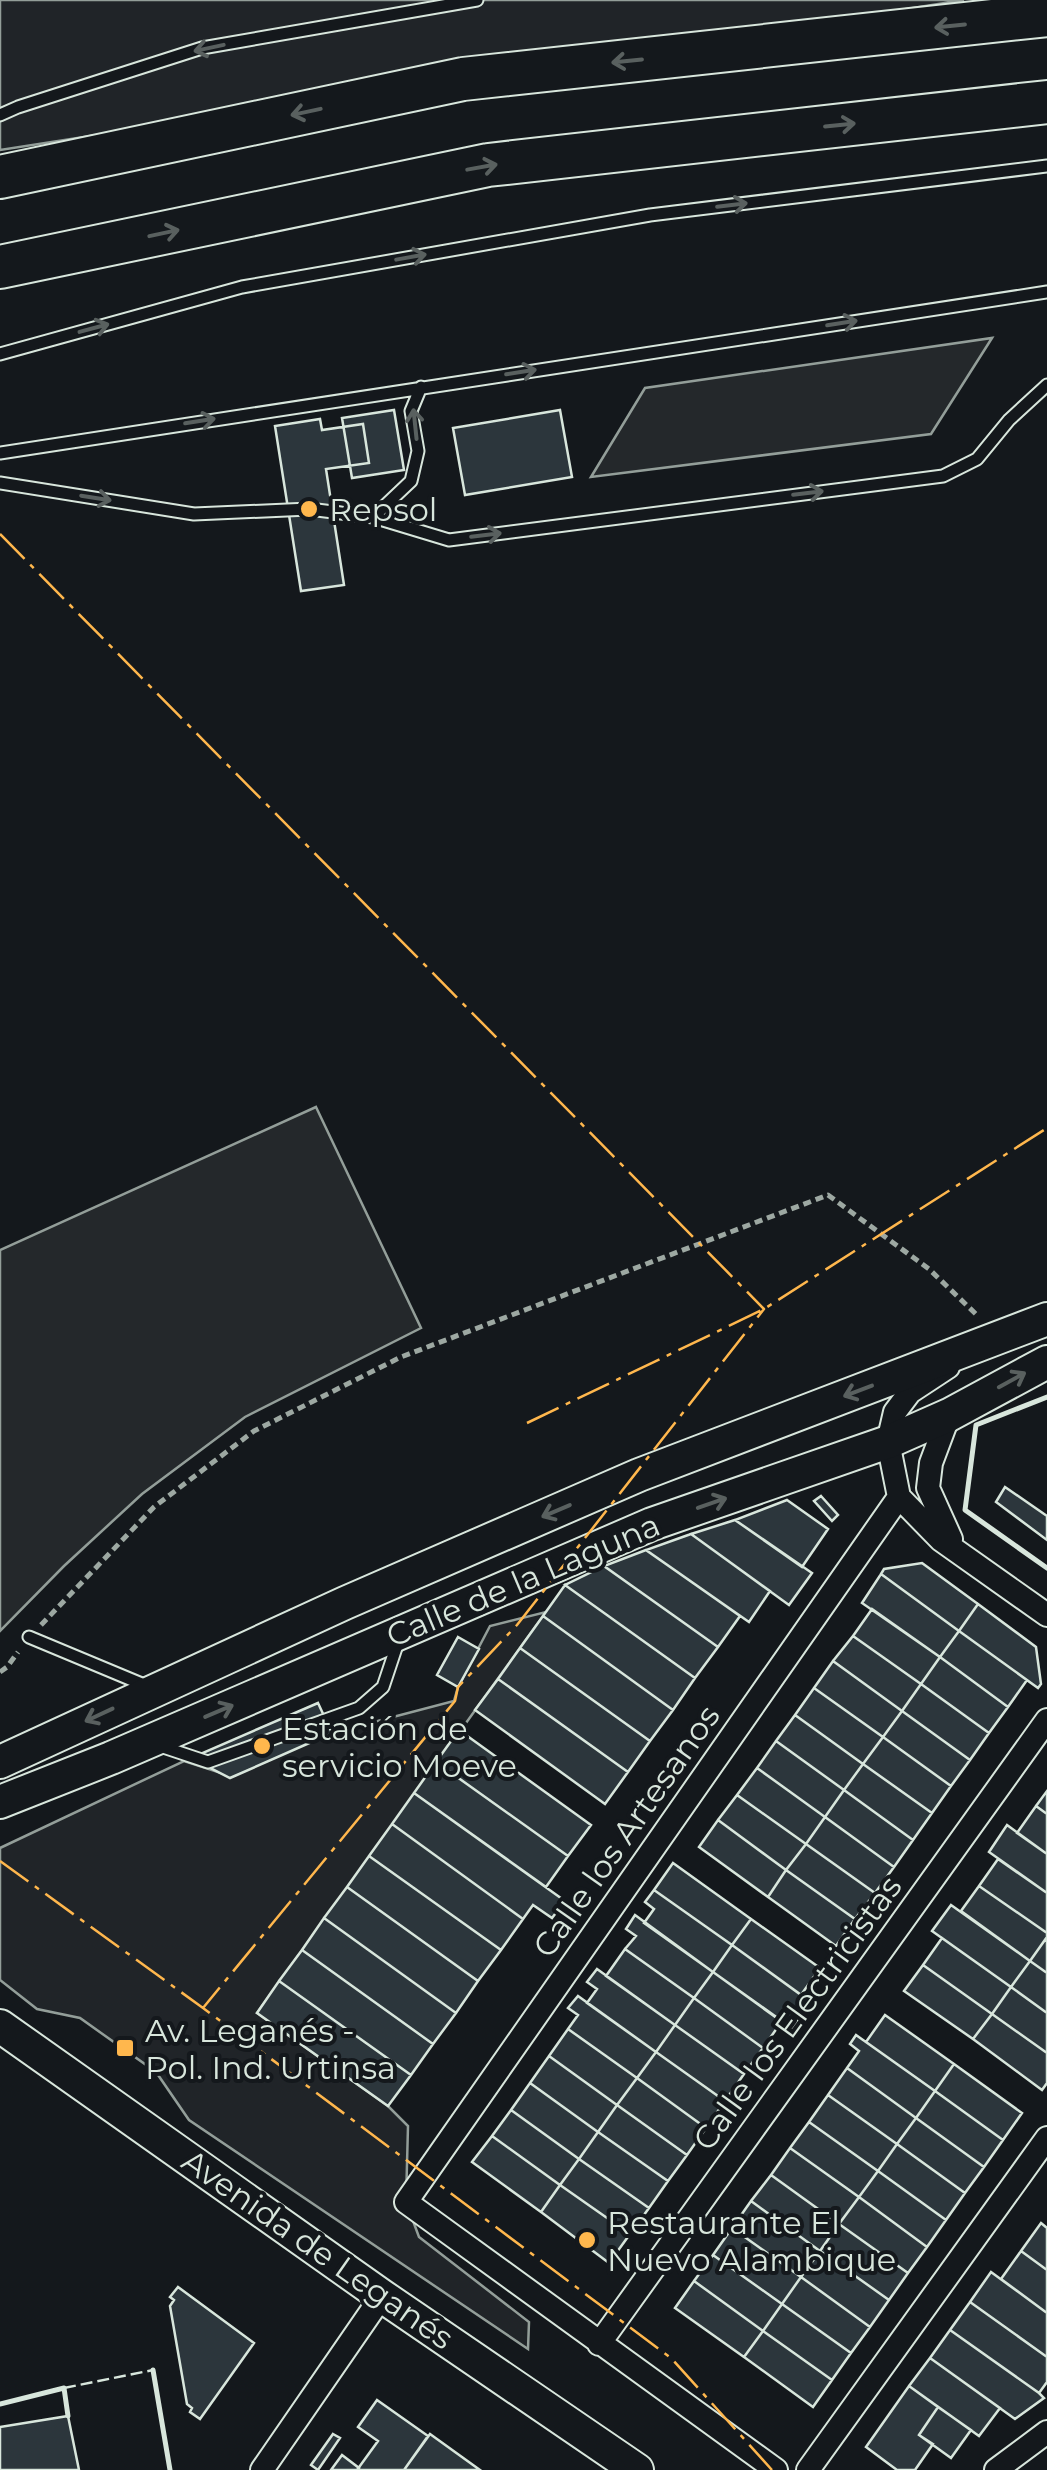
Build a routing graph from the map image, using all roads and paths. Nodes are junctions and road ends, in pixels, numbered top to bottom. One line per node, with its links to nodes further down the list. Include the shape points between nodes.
1 (477, 0): 4 (lane, one-way to 4, via 202,48)
2 (1047, 15): 6 (highway, one-way to 6, via 463,79)
3 (1047, 102): 7 (highway, one-way to 3, via 488,165)
4 (0, 116)
5 (1047, 166): 9 (lane, one-way to 5, via 261,284 650,215)
6 (0, 177)
7 (0, 267)
8 (1047, 292): 11 (lane, one-way to 8)
9 (0, 354)
10 (1047, 385): 14 (lane, one-way to 10, via 448,540 944,476 977,459)
11 (422, 387): 12 (lane, one-way to 11); 14 (lane, one-way to 11, via 411,482 418,451 412,410)
12 (0, 453)
13 (0, 482): 14 (lane, one-way to 14, via 194,514 308,509)
14 (373, 516)
15 (1047, 1319): 16 (street, Calle de la Laguna)
16 (994, 1339): 19 (street, via 910,1392 894,1412); 24 (path, via 929,1269 828,1196 402,1357 254,1431 154,1507); 26 (street, Calle de la Laguna, one-way to 26, via 639,1475)
17 (1047, 1362): 18 (street, Calle de la Laguna, one-way to 17)
18 (949, 1415): 19 (street, Calle de la Laguna); 21 (street, via 928,1488)
19 (888, 1442): 20 (street); 23 (street, Calle de la Laguna, one-way to 19, via 652,1524)
20 (899, 1497): 21 (street); 36 (street, Calle los Artesanos, via 406,2202)
21 (958, 1551): 22 (street)
22 (1047, 1616)
23 (401, 1632): 28 (street, Calle de la Laguna, one-way to 23); 28 (lane, via 383,1688 359,1708 208,1762)
24 (28, 1637): 25 (path); 26 (lane)
25 (0, 1672)
26 (154, 1689): 30 (street, Calle de la Laguna, one-way to 30)
27 (1047, 1720): 36 (street, Calle los Electricistas)
28 (148, 1742): 29 (street, Calle de la Laguna)
29 (111, 1758): 31 (street, Calle de la Laguna); 32 (street)
30 (2, 1760)
31 (0, 1802)
32 (0, 1825)
33 (0, 2026): 35 (street, Avenida de Leganés)
34 (1047, 2138): 41 (street)
35 (382, 2296): 38 (street); 39 (street, Avenida de Leganés)
36 (599, 2344): 40 (street)
37 (1047, 2432): 42 (street)
38 (262, 2470)
39 (637, 2470)
40 (776, 2470)
41 (808, 2470)
42 (996, 2470)

